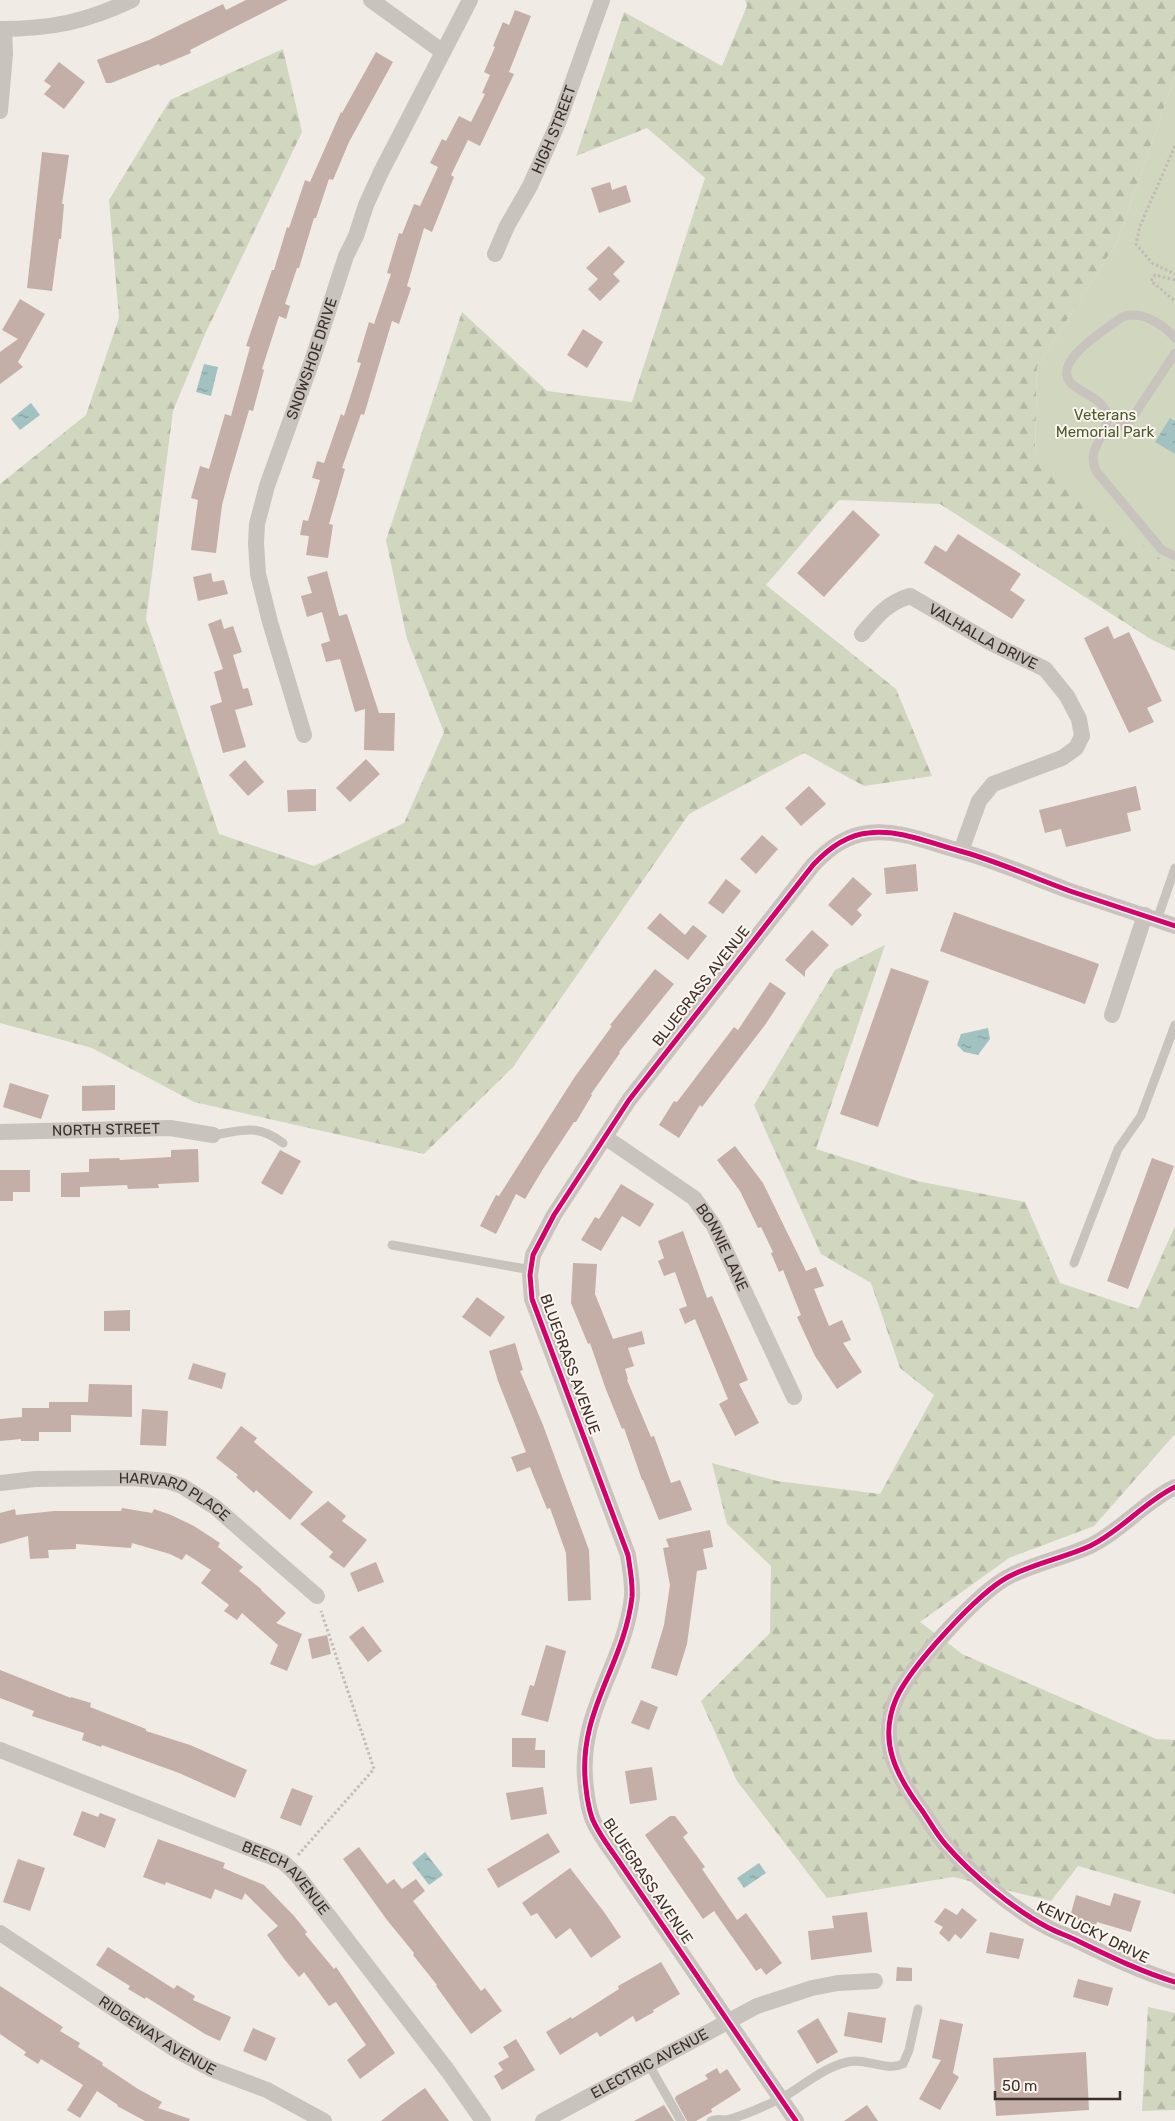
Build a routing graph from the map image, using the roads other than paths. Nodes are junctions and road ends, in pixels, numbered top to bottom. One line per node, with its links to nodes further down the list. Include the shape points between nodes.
1 (132, 0): 5 (street, via 77,22)
2 (371, 0): 6 (street)
3 (470, 0): 6 (street, SNOWSHOE DRIVE)
4 (602, 0): 8 (street, HIGH STREET, via 558,123)
5 (2, 29): 7 (street, via 5,54)
6 (443, 52): 14 (street, SNOWSHOE DRIVE, via 366,205 267,486 257,524 258,574)
7 (0, 111)
8 (495, 254)
9 (1175, 338): 11 (lane, via 1144,316 1131,314 1122,317 1073,356 1066,374 1071,383 1101,403 1106,411 1107,421)
10 (1175, 353): 11 (lane, via 1131,420)
11 (1101, 437): 12 (lane, via 1093,450 1092,462 1096,471 1162,550)
12 (1175, 556)
13 (862, 634): 15 (street, VALHALLA DRIVE, via 895,601 910,596 993,644 1045,669 1067,696 1079,719 1082,736 1076,748 1062,758 993,784 979,800)
14 (304, 735)
15 (961, 851): 18 (street, BLUEGRASS AVENUE); 24 (street, BLUEGRASS AVENUE, via 906,835 870,832 847,840 819,858 629,1100)
16 (1175, 868): 17 (lane)
17 (1171, 891): 18 (lane)
18 (1151, 917): 19 (street, BLUEGRASS AVENUE); 20 (street)
19 (1175, 926)
20 (1112, 1014)
21 (1175, 1024): 27 (lane, via 1141,1116 1118,1149)
22 (0, 1132): 23 (street, NORTH STREET, via 170,1128)
23 (213, 1135): 25 (lane, via 256,1129 270,1133)
24 (605, 1137): 28 (street, BLUEGRASS AVENUE, via 535,1248); 29 (street, BONNIE LANE, via 683,1190 704,1210)
25 (283, 1143)
26 (392, 1245): 28 (lane)
27 (1074, 1263)
28 (531, 1270): 38 (street, BLUEGRASS AVENUE, via 532,1299 628,1555 632,1579 626,1628 598,1696 586,1737 585,1777 591,1815 612,1852)
29 (794, 1397)
30 (0, 1482): 32 (street, HARVARD PLACE, via 132,1478 167,1481 182,1486 215,1507)
31 (1175, 1487): 36 (street, KENTUCKY DRIVE, via 1156,1496 1091,1545 1009,1576 987,1590 946,1634 897,1696 888,1739 905,1787 945,1845 1000,1896 1046,1927 1152,1975)
32 (317, 1596)
33 (0, 1750): 42 (street, BEECH AVENUE, via 288,1866 448,2071)
34 (0, 1933): 41 (street, RIDGEWAY AVENUE, via 176,2050 211,2069 266,2090)
35 (875, 1981): 38 (street, ELECTRIC AVENUE, via 812,1988 757,2006)
36 (1175, 1982)
37 (918, 2009): 40 (lane, via 903,2064 896,2067 848,2062 824,2071)
38 (728, 2022): 39 (street, ELECTRIC AVENUE); 40 (street, BLUEGRASS AVENUE)
39 (649, 2065): 43 (street, ELECTRIC AVENUE); 44 (lane)
40 (780, 2099): 45 (lane, via 728,2120); 46 (street, BLUEGRASS AVENUE)
41 (324, 2121)
42 (483, 2121)
43 (542, 2121)
44 (681, 2121)
45 (711, 2121)
46 (796, 2121)

